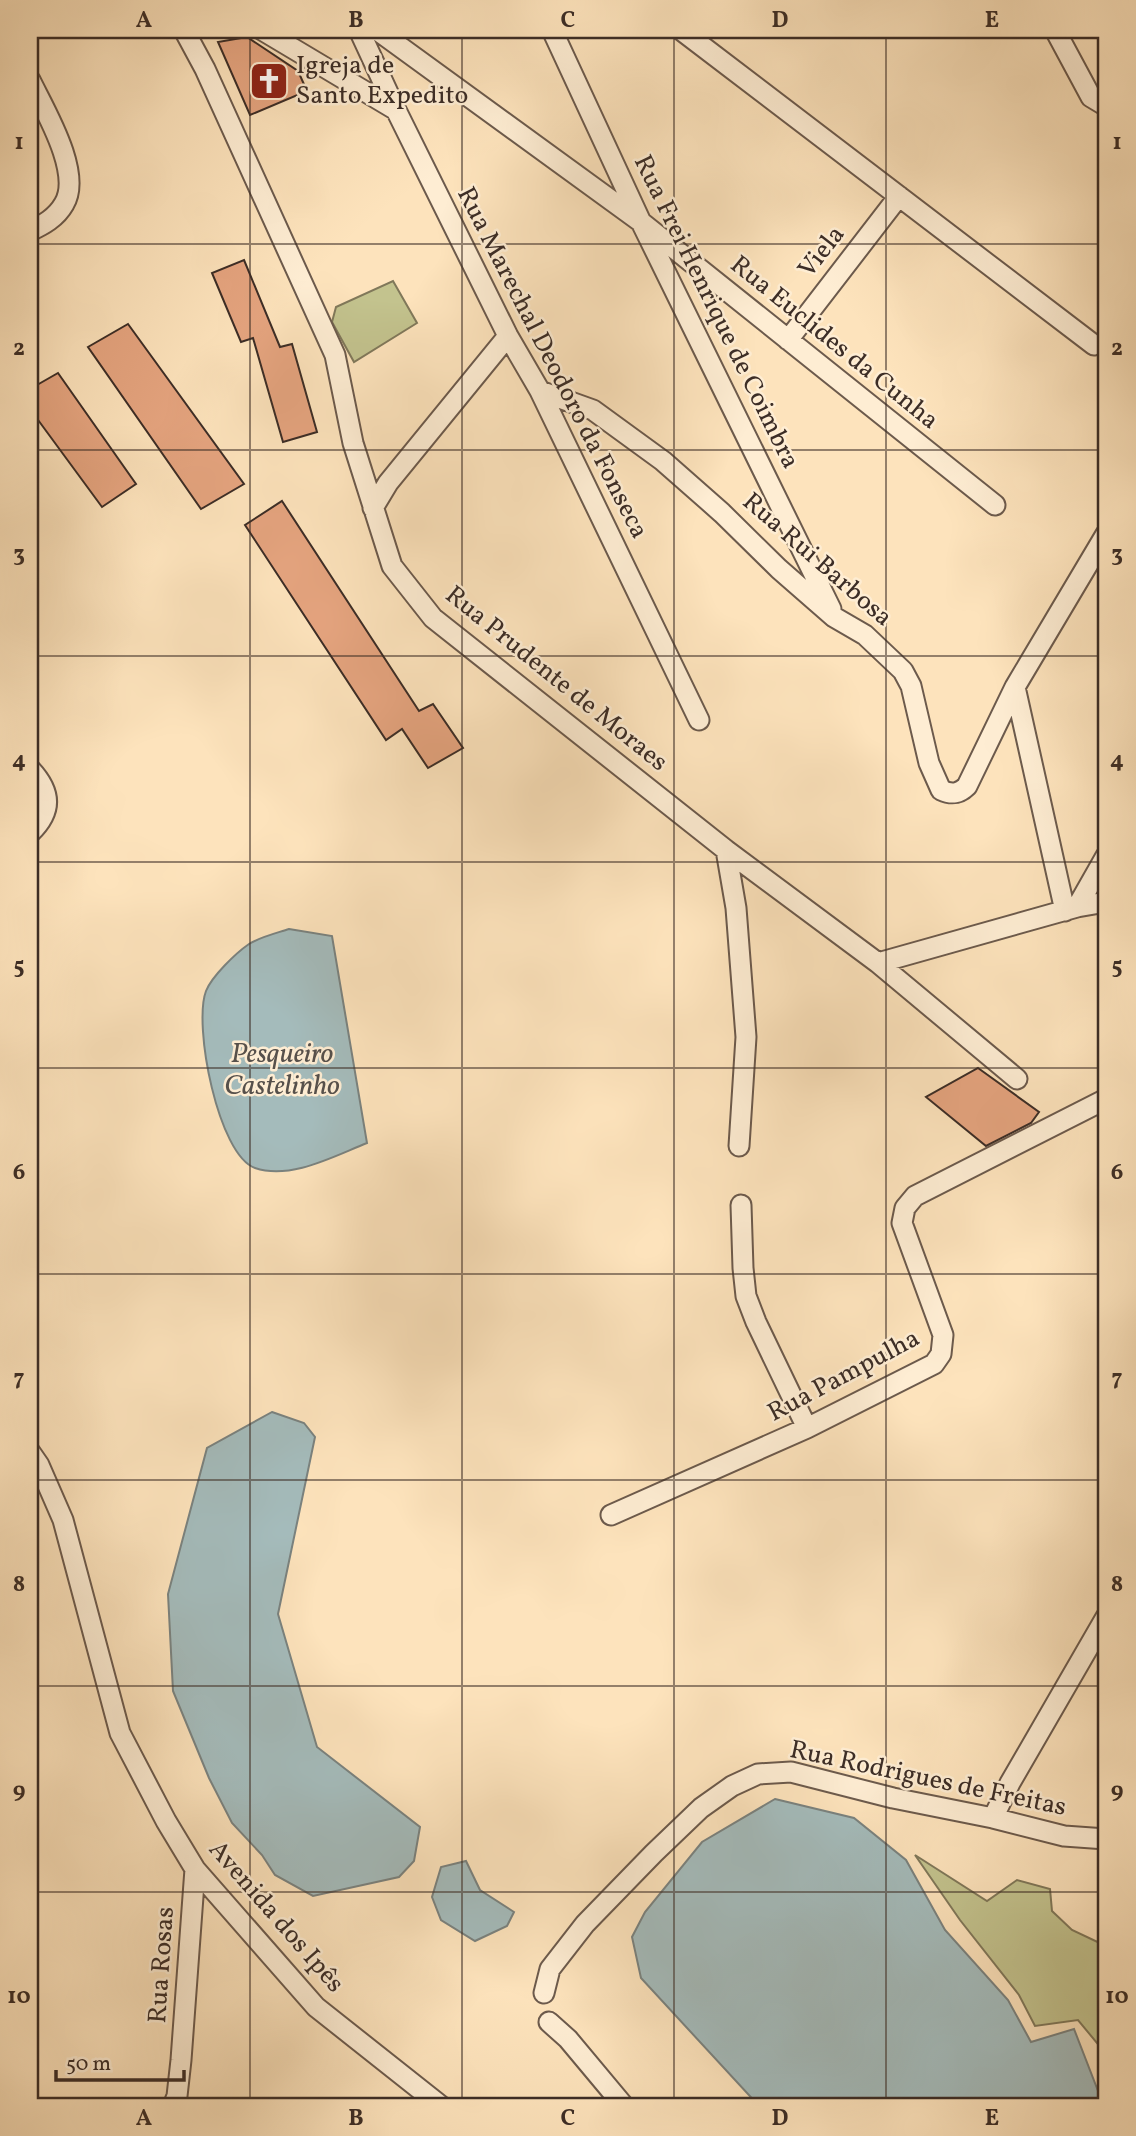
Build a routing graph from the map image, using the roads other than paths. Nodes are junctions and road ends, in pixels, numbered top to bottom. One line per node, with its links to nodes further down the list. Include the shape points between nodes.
1 (184, 30): 19 (street, Rua Prudente de Moraes, via 335,355 353,443)
2 (262, 30): 10 (street)
3 (359, 30): 10 (street, Rua Marechal Deodoro da Fonseca)
4 (377, 30): 12 (street, Rua Euclides da Cunha)
5 (552, 30): 12 (street, Rua Frei Henrique de Coimbra)
6 (681, 30): 11 (street)
7 (1055, 30): 9 (street, via 1091,97)
8 (30, 80): 13 (street, via 60,142 68,182 65,203 50,221)
9 (1106, 106)
10 (396, 110): 14 (street, Rua Marechal Deodoro da Fonseca)
11 (899, 196): 15 (street, Viela); 16 (street)
12 (641, 222): 15 (street, Rua Euclides da Cunha); 21 (street, Rua Frei Henrique de Coimbra)
13 (30, 232)
14 (508, 336): 17 (street, Rua Marechal Deodoro da Fonseca); 19 (street, via 388,483)
15 (788, 340): 18 (street, Rua Euclides da Cunha)
16 (1094, 345)
17 (540, 391): 21 (street, Rua Rui Barbosa, via 593,410 663,461); 23 (street, Rua Marechal Deodoro da Fonseca)
18 (995, 505)
19 (373, 508): 26 (street, Rua Prudente de Moraes, via 392,566 433,618)
20 (1106, 534): 22 (street)
21 (834, 617): 22 (street, Rua Rui Barbosa, via 864,635 903,671 911,686 929,763 948,793 959,793 967,786)
22 (1015, 687): 29 (street)
23 (699, 720)
24 (30, 769): 25 (street, via 47,795)
25 (36, 827)
26 (726, 850): 30 (street, Rua Prudente de Moraes); 33 (street, via 736,908 746,1037)
27 (1106, 856): 29 (street)
28 (1106, 902): 29 (street)
29 (1071, 909): 30 (street)
30 (878, 963): 31 (street, Rua Prudente de Moraes)
31 (1017, 1079)
32 (1106, 1099): 35 (street, Rua Pampulha, via 915,1196 905,1208 902,1223 943,1335 941,1354 934,1364)
33 (739, 1146)
34 (741, 1205): 35 (street, via 746,1296)
35 (807, 1428): 37 (street, Rua Pampulha)
36 (30, 1452): 41 (street, Avenida dos Ipês, via 63,1520 120,1733)
37 (611, 1515)
38 (1106, 1617): 39 (street)
39 (993, 1818): 40 (street, Rua Rodrigues de Freitas, via 1064,1836); 42 (street, Rua Rodrigues de Freitas, via 791,1772 758,1774 701,1808 654,1853 585,1924 550,1969)
40 (1106, 1839)
41 (195, 1869): 44 (street, Rua Rosas, via 181,2060); 45 (street, Avenida dos Ipês, via 316,2007)
42 (544, 1993)
43 (549, 2022): 46 (street)
44 (173, 2106)
45 (441, 2106)
46 (624, 2106)

